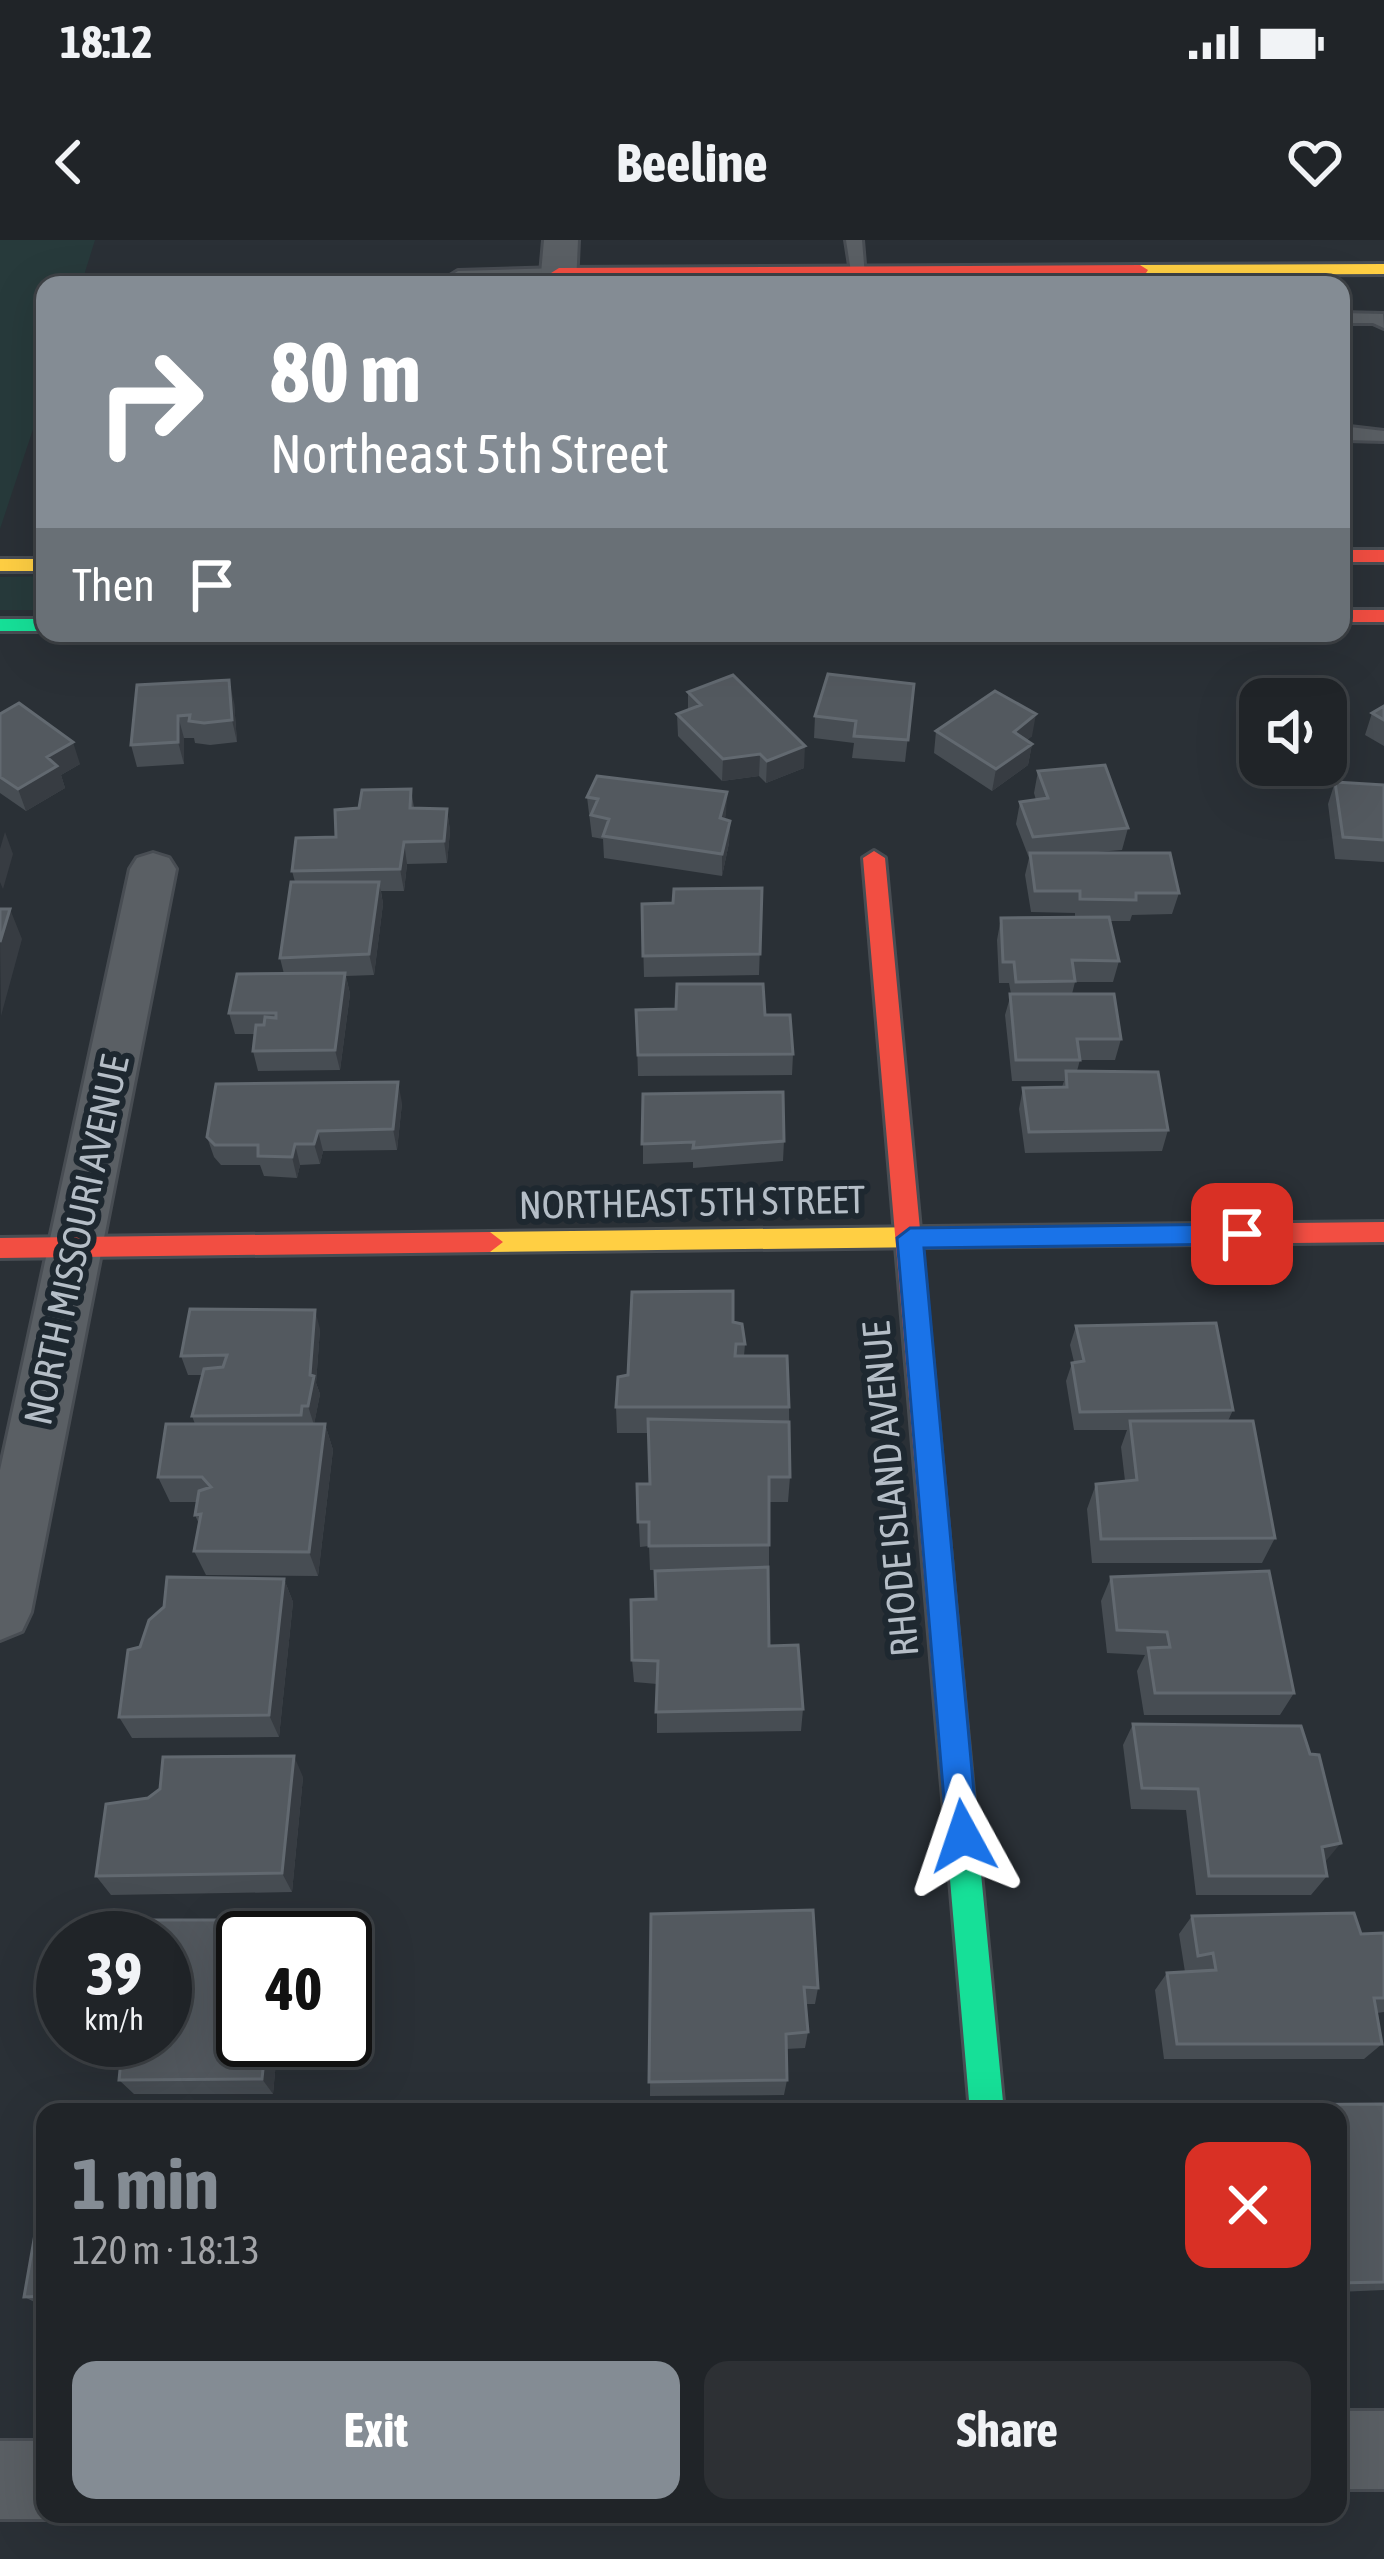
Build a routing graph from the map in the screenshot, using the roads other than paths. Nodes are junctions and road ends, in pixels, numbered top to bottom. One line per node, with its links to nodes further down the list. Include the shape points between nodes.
1 (854, 240): 4 (lane)
2 (559, 266): 4 (street); 5 (lane)
3 (1384, 269): 4 (street)
4 (859, 272)
5 (458, 276)
6 (1350, 318): 7 (lane)
7 (1384, 323)
8 (1350, 435): 9 (lane)
9 (1384, 436)
10 (1350, 556): 11 (street)
11 (1384, 556)
12 (0, 565): 13 (street)
13 (36, 565)
14 (1350, 616): 15 (street)
15 (1384, 616)
16 (0, 625): 17 (street)
17 (36, 625)
18 (874, 858): 21 (street, RHODE ISLAND AVENUE)
19 (153, 869): 22 (street, NORTH MISSOURI AVENUE)
20 (1384, 1232): 21 (street, NORTHEAST 5TH STREET)
21 (910, 1238): 22 (street, NORTHEAST 5TH STREET); 25 (street, RHODE ISLAND AVENUE)
22 (73, 1247): 23 (street, NORTHEAST 5TH STREET); 24 (street, NORTH MISSOURI AVENUE)
23 (0, 1248)
24 (0, 1612)
25 (986, 2103)
26 (1347, 2450): 27 (street)
27 (1384, 2450)
28 (0, 2480): 29 (street)
29 (36, 2480)

